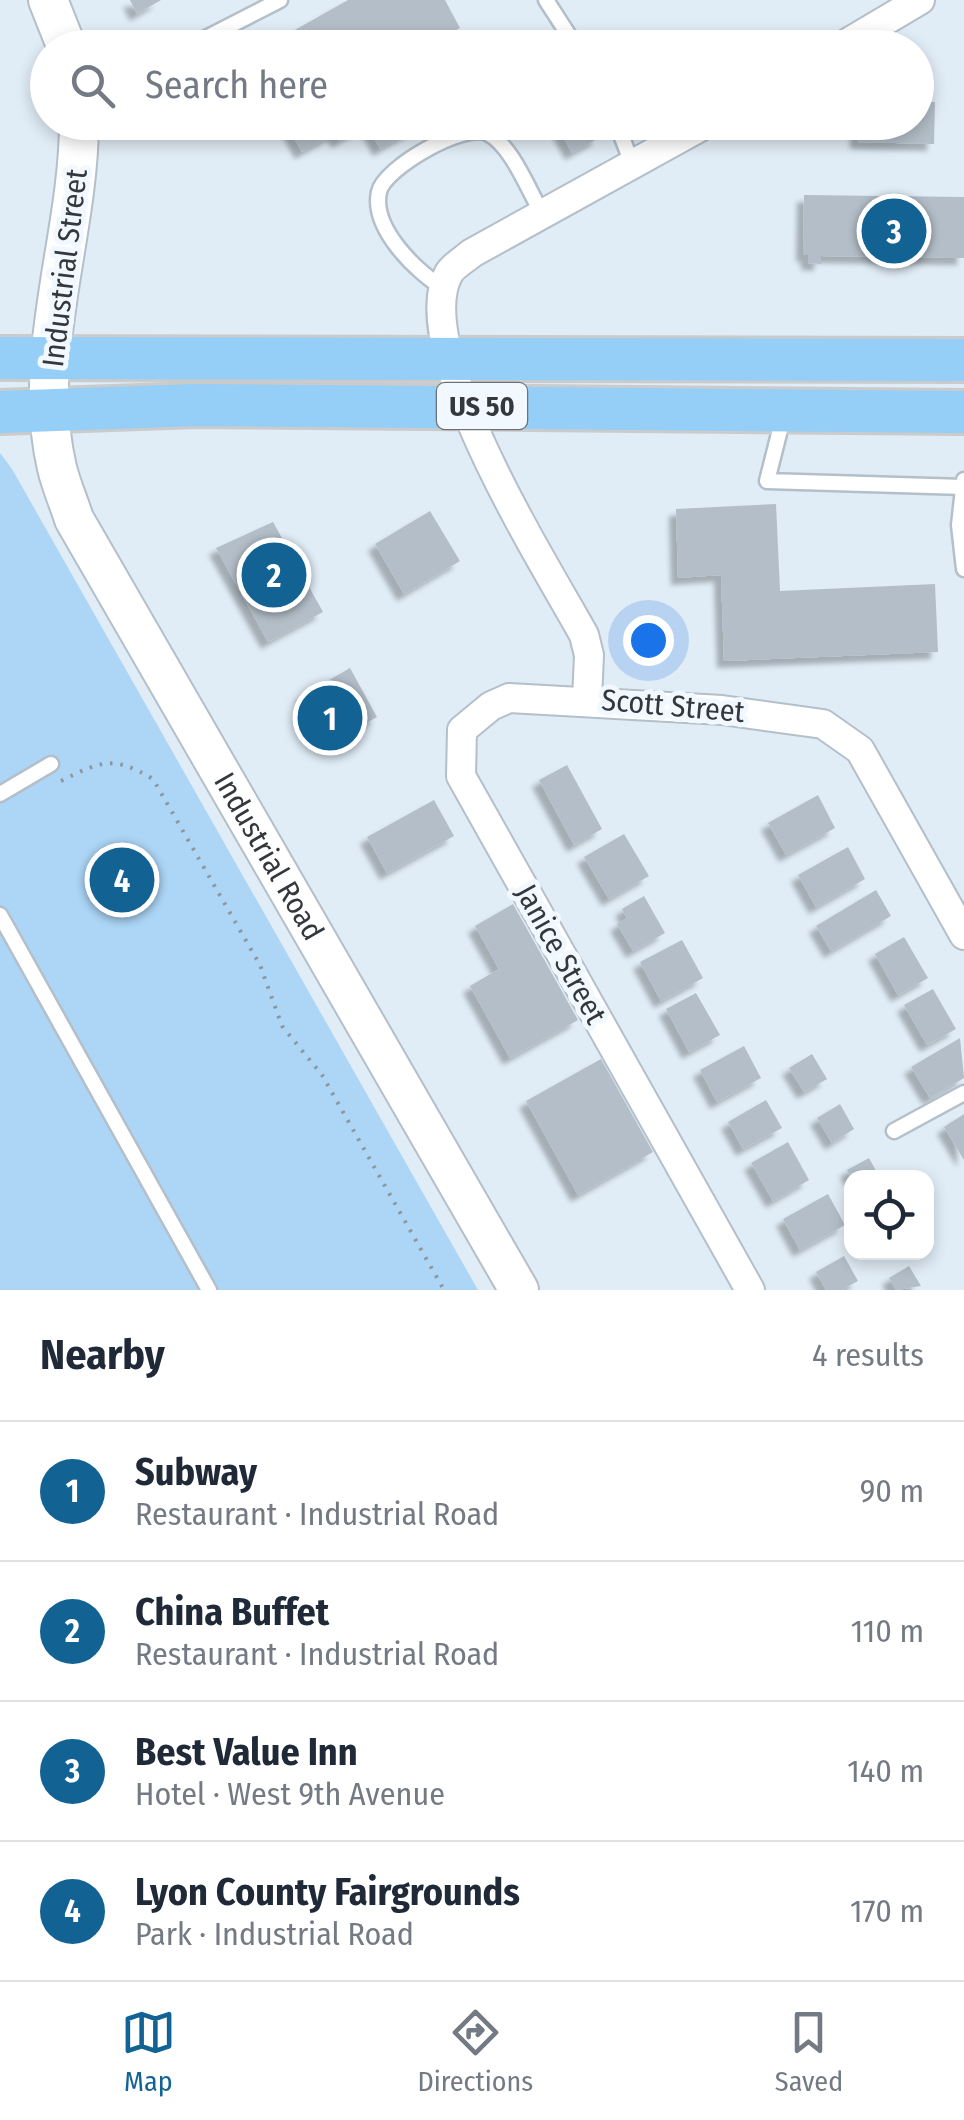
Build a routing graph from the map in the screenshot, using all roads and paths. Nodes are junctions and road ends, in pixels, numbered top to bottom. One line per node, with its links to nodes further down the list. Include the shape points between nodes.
1 (48, 0): 5 (main road)
2 (280, 0): 6 (lane)
3 (546, 0): 7 (lane)
4 (920, 0): 8 (street)
5 (60, 30)
6 (222, 30)
7 (565, 30)
8 (869, 30)
9 (78, 140): 18 (main road, Industrial Street)
10 (447, 140): 16 (lane, via 390,172 379,192 379,217 422,276)
11 (497, 140): 15 (lane)
12 (623, 140): 14 (lane)
13 (678, 140): 14 (street)
14 (634, 166): 15 (street)
15 (542, 215): 16 (street, via 472,253 449,272)
16 (445, 289): 19 (street, Scott Street)
17 (0, 358): 18 (main road, US 50)
18 (51, 358): 19 (main road, US 50); 25 (main road, Industrial Street)
19 (447, 358): 20 (main road, US 50); 21 (street, Scott Street)
20 (964, 360)
21 (465, 406): 22 (main road, US 50); 25 (main road, US 50, via 196,406); 28 (street, Scott Street, via 480,446 584,635)
22 (785, 408): 24 (main road, US 50); 26 (lane, via 767,481)
23 (0, 412): 25 (main road, US 50)
24 (964, 412)
25 (52, 414): 38 (main road, Industrial Road, via 56,466 74,520)
26 (963, 485): 27 (lane)
27 (964, 568)
28 (587, 700): 33 (street, Scott Street, via 823,724 860,750); 39 (street, Janice Street, via 509,698 491,706 462,730 461,776)
29 (51, 764): 31 (lane)
30 (61, 781): 37 (path, via 96,763 126,762 153,778 260,965 282,1026 322,1075)
31 (0, 794)
32 (0, 914): 36 (lane)
33 (964, 936)
34 (964, 1093): 35 (lane)
35 (894, 1131)
36 (210, 1290)
37 (444, 1290)
38 (518, 1290)
39 (750, 1290)

